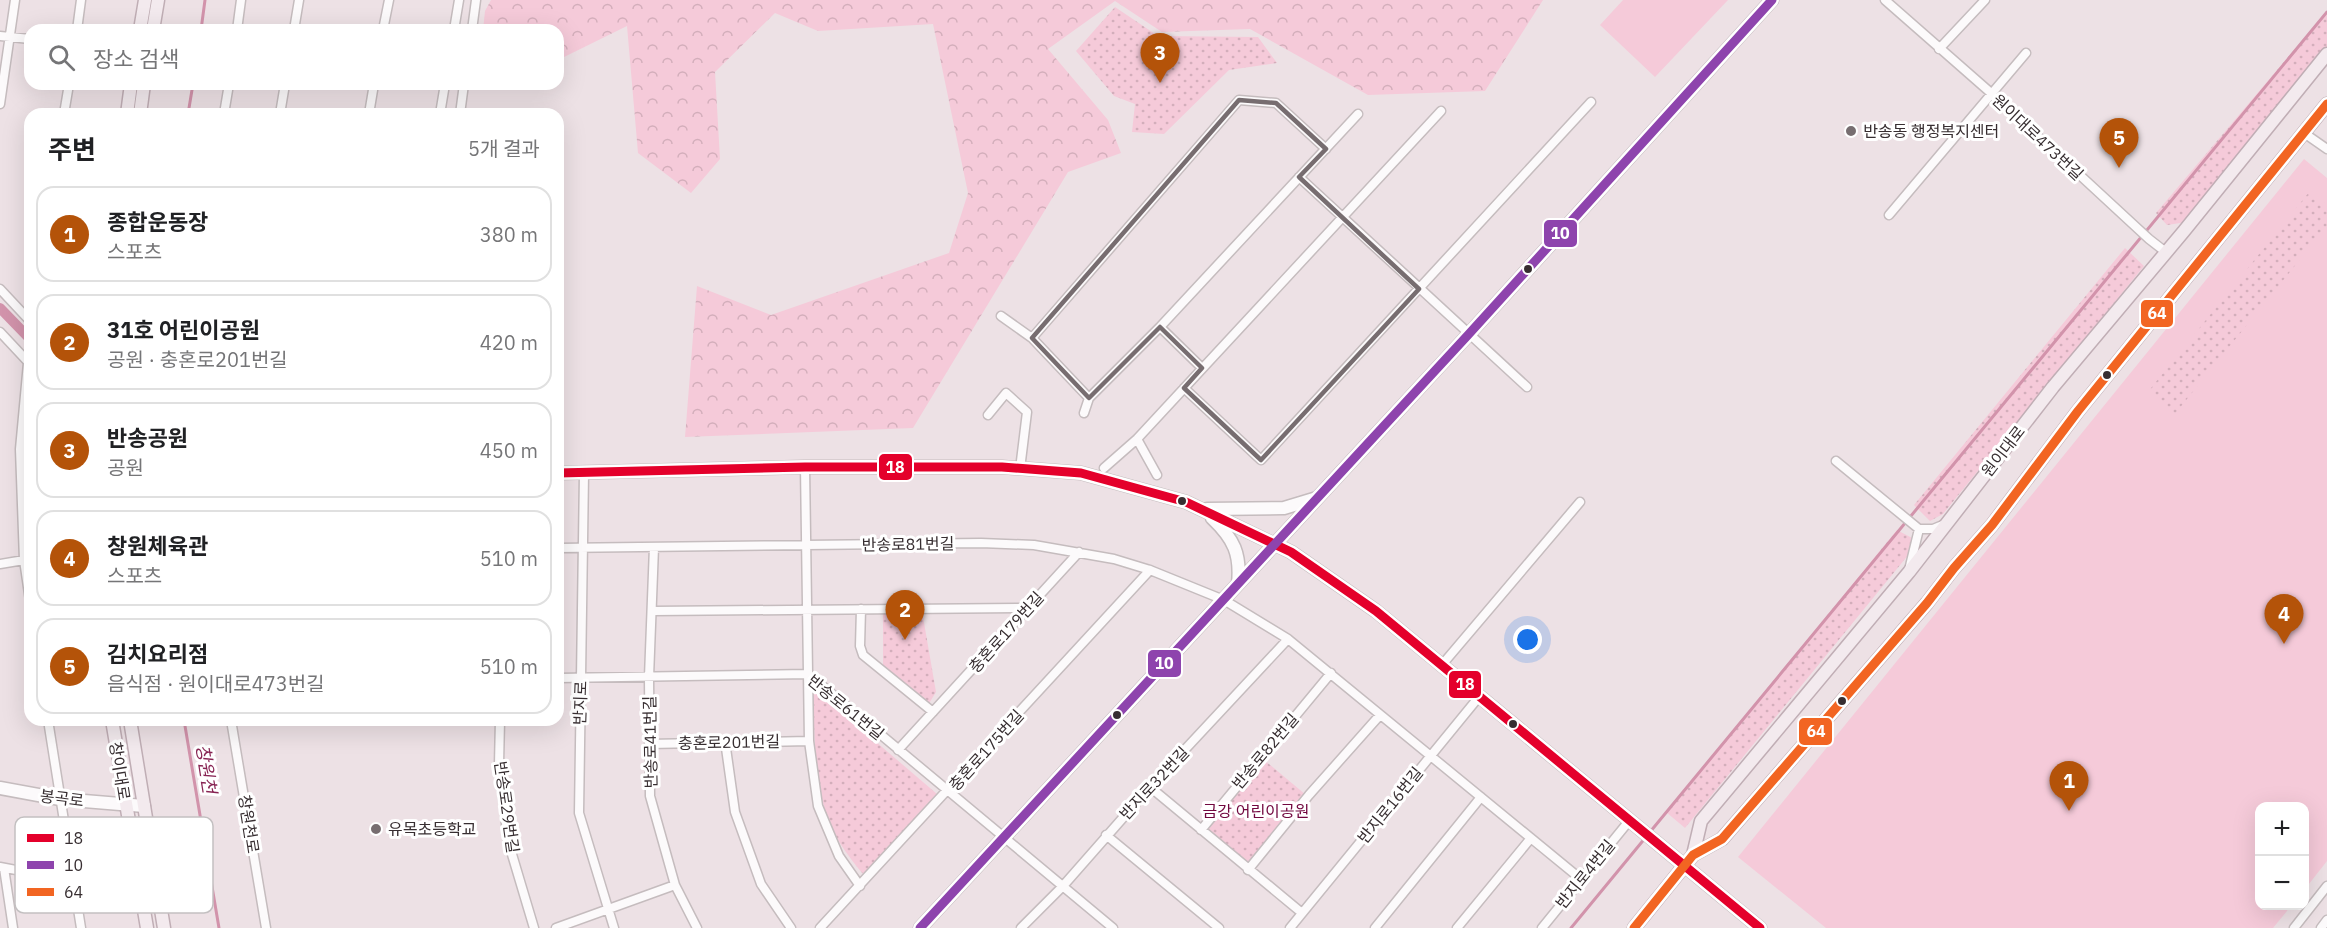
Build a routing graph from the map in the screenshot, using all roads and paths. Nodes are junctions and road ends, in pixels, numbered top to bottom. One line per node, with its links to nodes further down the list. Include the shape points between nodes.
1 (15, 0): 22 (street)
2 (81, 0): 13 (street)
3 (145, 0): 14 (main road)
4 (158, 0): 15 (main road)
5 (241, 0): 16 (street)
6 (299, 0): 17 (street)
7 (389, 0): 18 (street)
8 (459, 0): 19 (street)
9 (476, 0): 20 (street)
10 (1772, 0): 62 (main road)
11 (1885, 0): 24 (street, 원이대로473번길)
12 (1985, 0): 24 (street)
13 (78, 24)
14 (141, 24)
15 (154, 24)
16 (238, 24)
17 (295, 24)
18 (384, 24)
19 (455, 24)
20 (473, 24)
21 (0, 36): 22 (street)
22 (10, 36): 23 (street); 37 (street)
23 (24, 38)
24 (1939, 50): 35 (street, 원이대로473번길)
25 (2026, 53): 35 (street)
26 (2327, 54): 55 (main road, 원이대로)
27 (68, 90): 39 (street)
28 (130, 90): 40 (main road)
29 (143, 90): 41 (main road)
30 (228, 90): 42 (street)
31 (284, 90): 43 (street)
32 (373, 90): 44 (street)
33 (444, 90): 45 (street)
34 (463, 90): 46 (street)
35 (1991, 93): 53 (street); 55 (street, 원이대로473번길)
36 (1591, 102): 57 (street)
37 (0, 104)
38 (2327, 105): 49 (main road, 원이대로)
39 (65, 108)
40 (128, 108)
41 (141, 108)
42 (225, 108)
43 (281, 108)
44 (370, 108)
45 (441, 108)
46 (461, 108)
47 (1441, 111): 54 (street)
48 (1358, 114): 50 (street)
49 (2304, 133): 51 (street); 137 (main road, 원이대로, via 1927,603 1722,839)
50 (1326, 149): 52 (street); 63 (street, via 1276,103 1239,100)
51 (2327, 149)
52 (1299, 177): 54 (street); 60 (street)
53 (1889, 215)
54 (1342, 218): 57 (street); 65 (street)
55 (2167, 253): 84 (main road, 원이대로, via 2053,387)
56 (0, 289): 58 (street)
57 (1419, 289): 62 (street); 67 (street, via 1262,460)
58 (24, 315)
59 (1001, 316): 63 (street)
60 (1160, 327): 65 (street); 68 (street)
61 (0, 332): 64 (street)
62 (1468, 335): 66 (street); 80 (main road)
63 (1032, 338): 68 (street)
64 (24, 358)
65 (1203, 368): 67 (street)
66 (1527, 387)
67 (1184, 388): 72 (street)
68 (1089, 398): 70 (street)
69 (24, 411): 83 (street, via 20,449)
70 (1084, 413)
71 (988, 415): 76 (street, via 1006,393 1027,412)
72 (1137, 439): 75 (street); 79 (street)
73 (1836, 461): 85 (street)
74 (805, 467): 76 (main road); 78 (main road); 87 (street)
75 (1104, 468)
76 (1020, 469): 82 (main road, via 1081,473)
77 (564, 473): 78 (main road)
78 (584, 473): 90 (street, 반지로)
79 (1156, 475)
80 (1318, 498): 82 (main road, via 1284,508); 86 (main road)
81 (1580, 502): 103 (street)
82 (1202, 510): 86 (main road); 96 (main road, via 1231,537 1238,559)
83 (24, 512)
84 (1946, 524): 85 (street); 95 (main road, 원이대로)
85 (1919, 530): 95 (street)
86 (1276, 543): 96 (main road); 103 (main road, via 1376,611)
87 (806, 545): 88 (street, 반송로81번길); 91 (street, 반송로81번길, via 1034,545); 98 (street)
88 (654, 547): 90 (street, 반송로81번길); 101 (street, 반송로41번길)
89 (564, 548): 90 (street, 반송로81번길)
90 (583, 548): 108 (street, 반지로)
91 (1079, 552): 94 (street, 반송로81번길); 100 (street, 충혼로179번길)
92 (24, 560): 93 (street)
93 (0, 564)
94 (1150, 570): 97 (street, 반송로81번길); 124 (street, 충혼로175번길)
95 (1909, 572): 137 (main road, 원이대로, via 1701,820)
96 (1238, 584): 97 (main road)
97 (1224, 600): 102 (street); 135 (main road)
98 (807, 609): 99 (street); 101 (street); 105 (street)
99 (861, 609): 100 (street); 110 (street, via 863,656)
100 (1027, 609): 110 (street, 충혼로179번길)
101 (653, 611): 106 (street, 반송로41번길)
102 (1288, 639): 104 (street); 122 (street, 반지로32번길)
103 (1441, 666): 109 (main road)
104 (1330, 673): 111 (street); 133 (street, 반송로82번길)
105 (808, 674): 106 (street, 반송로61번길); 118 (street); 120 (street, 반송로61번길)
106 (649, 677): 108 (street, 반송로61번길); 119 (street, 반송로41번길)
107 (564, 678): 108 (street, 반송로61번길)
108 (581, 678): 146 (street, 반지로, via 579,813)
109 (1478, 698): 121 (street, 반지로16번길); 132 (main road)
110 (933, 712): 120 (street, 충혼로179번길)
111 (1380, 715): 121 (street); 140 (street)
112 (49, 726): 126 (street)
113 (113, 726): 127 (main road, 창이대로)
114 (131, 726): 128 (main road, 창이대로)
115 (232, 726): 156 (street, 창원천로)
116 (500, 726): 157 (street, 반송로29번길, via 499,764 508,841)
117 (725, 741): 118 (street, 충혼로201번길); 119 (street, 충혼로201번길); 161 (street, via 735,812 761,884)
118 (809, 741): 143 (street, via 818,806 839,856)
119 (649, 744): 142 (street, 반송로41번길, via 650,796)
120 (898, 750): 124 (street, 반송로61번길)
121 (1431, 755): 125 (street); 150 (street, 반지로16번길)
122 (1150, 787): 133 (street); 134 (street, 반지로32번길)
123 (0, 788): 126 (main road, 봉곡로)
124 (948, 791): 135 (street, 반송로61번길); 143 (street, 충혼로175번길)
125 (1481, 796): 136 (street); 168 (street)
126 (60, 799): 127 (main road, 봉곡로); 129 (street)
127 (125, 804): 128 (main road, 봉곡로); 130 (main road, 창이대로)
128 (144, 806): 131 (main road, 창이대로)
129 (63, 817)
130 (127, 817)
131 (146, 817)
132 (1631, 822): 138 (main road); 141 (street, 반지로4번길)
133 (1201, 830): 140 (street)
134 (1106, 836): 144 (street, 반지로32번길); 166 (street)
135 (1005, 837): 144 (street, 반송로61번길); 163 (main road)
136 (1531, 838): 141 (street); 169 (street)
137 (1693, 855): 138 (main road, 원이대로)
138 (1684, 866): 171 (main road, 원이대로); 172 (main road)
139 (2, 868): 152 (street)
140 (1248, 870): 150 (street)
141 (1582, 880): 170 (street, 반지로4번길)
142 (675, 885): 146 (street); 160 (street, 반송로41번길)
143 (860, 886): 162 (street, 충혼로175번길)
144 (1063, 886): 164 (street, 반지로32번길); 165 (street, 반송로61번길)
145 (2327, 886): 173 (street)
146 (607, 911): 158 (street); 159 (street, 반지로)
147 (78, 913): 153 (street)
148 (144, 913): 154 (main road, 창이대로)
149 (162, 913): 155 (main road, 창이대로)
150 (1302, 913): 167 (street, 반지로16번길)
151 (2327, 920): 174 (street)
152 (13, 928)
153 (81, 928)
154 (147, 928)
155 (164, 928)
156 (266, 928)
157 (534, 928)
158 (556, 928)
159 (614, 928)
160 (697, 928)
161 (791, 928)
162 (820, 928)
163 (920, 928)
164 (1021, 928)
165 (1113, 928)
166 (1219, 928)
167 (1290, 928)
168 (1375, 928)
169 (1457, 928)
170 (1542, 928)
171 (1634, 928)
172 (1760, 928)
173 (2294, 928)
174 (2321, 928)

